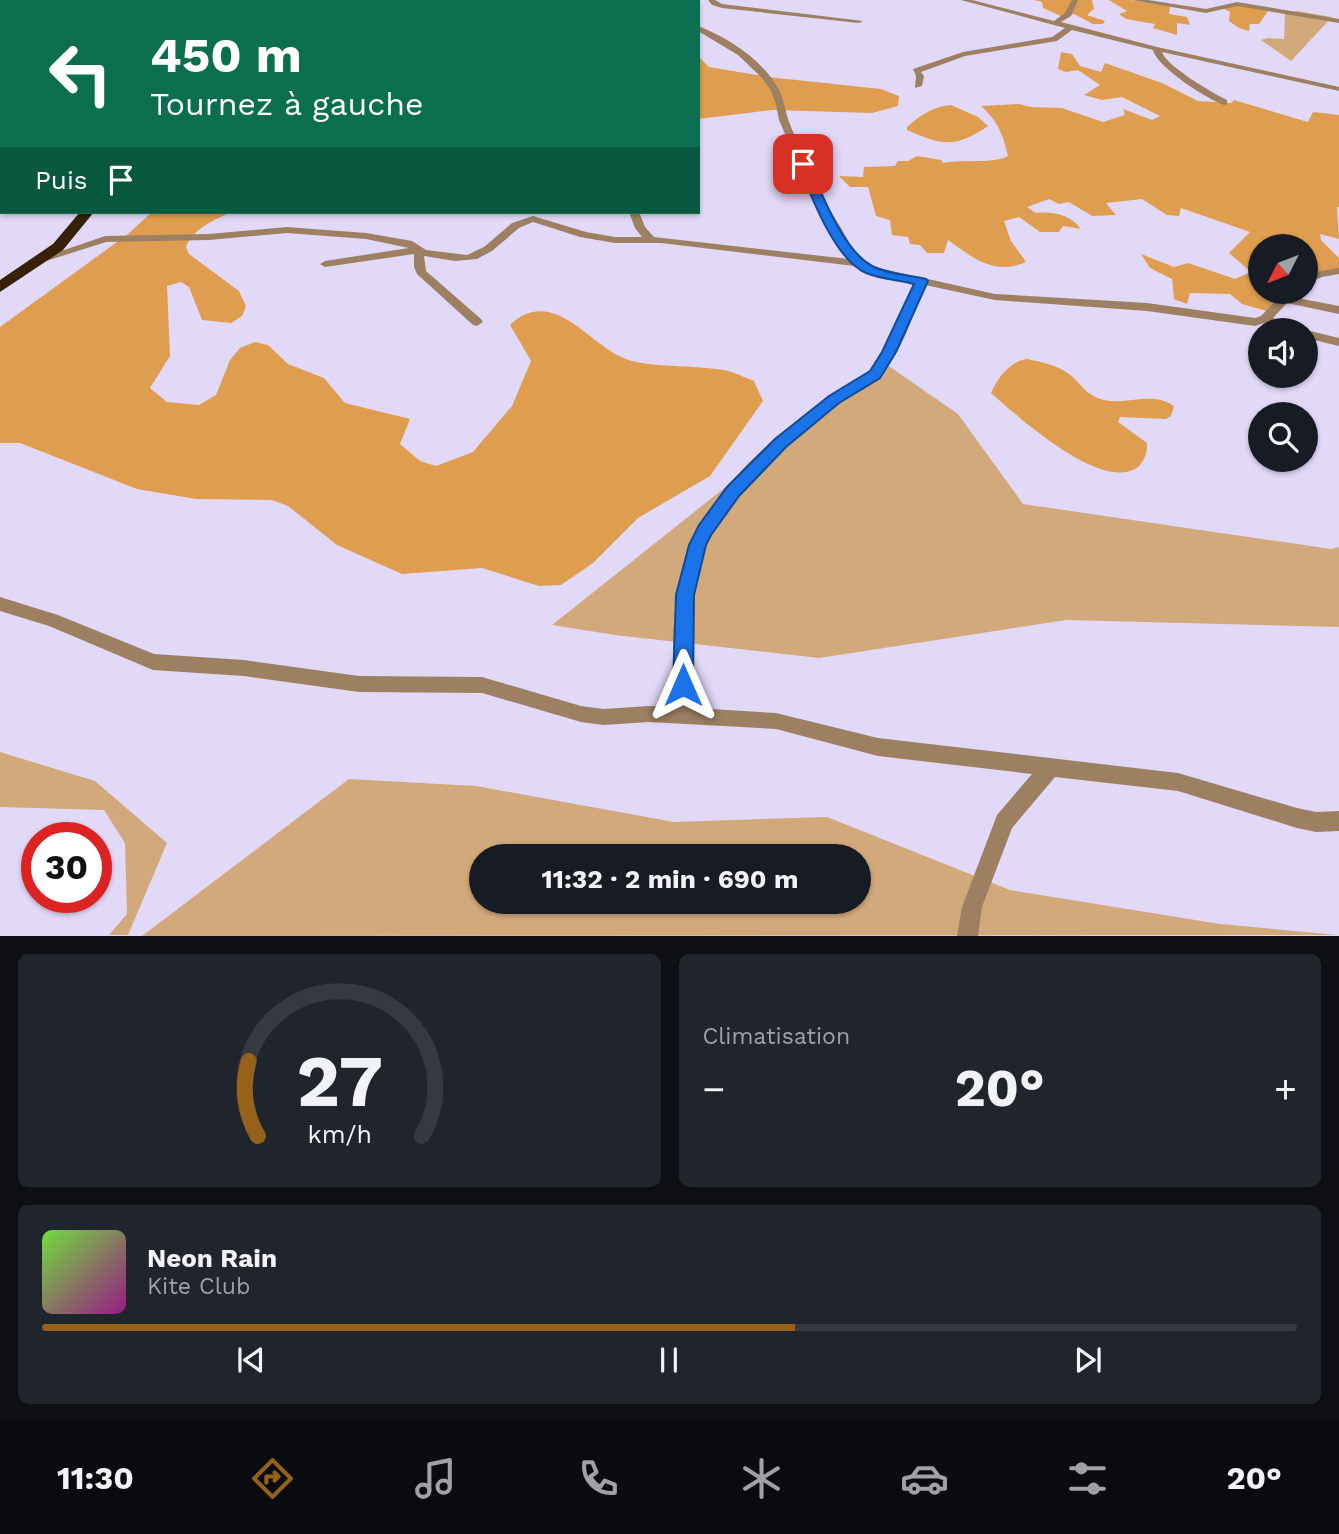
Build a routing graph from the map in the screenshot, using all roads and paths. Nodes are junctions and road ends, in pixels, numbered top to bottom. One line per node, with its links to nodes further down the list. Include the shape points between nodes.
1 (711, 0): 5 (street, via 722,6)
2 (964, 0): 7 (street)
3 (1075, 0): 7 (street, via 1068,14)
4 (1135, 0): 6 (street, via 1206,11 1237,4)
5 (859, 21)
6 (1339, 21)
7 (1054, 24): 8 (street)
8 (1069, 28): 10 (street); 11 (street, via 1054,39 949,58 916,71)
9 (700, 29): 19 (street, via 762,71 779,97 783,120 818,198)
10 (1157, 49): 12 (street); 13 (street, via 1167,66)
11 (918, 86)
12 (1339, 89)
13 (1224, 102)
14 (86, 214): 18 (highway)
15 (635, 214): 16 (street, via 639,228)
16 (650, 239): 17 (street, via 584,235 530,219 476,256 460,258); 19 (street)
17 (419, 250): 18 (street, via 408,243 366,236 287,230 105,239); 20 (street); 30 (street, via 421,272)
18 (43, 259): 24 (highway)
19 (857, 263): 23 (street)
20 (325, 264)
21 (1339, 271): 22 (street)
22 (1318, 275)
23 (921, 281): 29 (street, via 995,297 1136,306); 34 (street, via 875,374 785,439 733,491 705,530 685,595)
24 (0, 287)
25 (1280, 304): 28 (street)
26 (1317, 304): 27 (street)
27 (1339, 310)
28 (1266, 318)
29 (1248, 321)
30 (477, 322)
31 (1318, 337): 32 (street)
32 (1339, 342)
33 (0, 604): 34 (street, via 153,662 244,668 359,684 482,685 603,718)
34 (687, 715): 35 (street, via 776,722 860,744)
35 (1050, 768): 36 (street, via 1178,782 1297,818); 37 (street, via 1004,821 972,907)
36 (1339, 821)
37 (967, 936)

